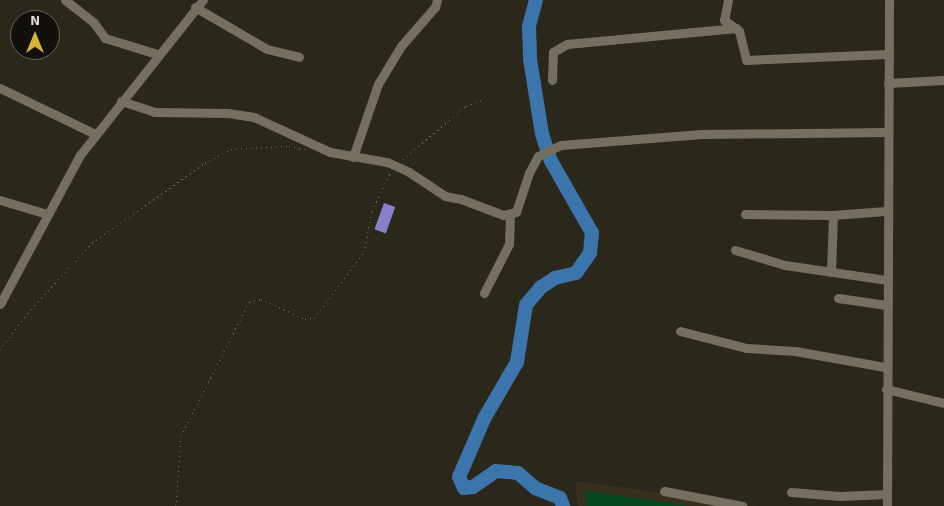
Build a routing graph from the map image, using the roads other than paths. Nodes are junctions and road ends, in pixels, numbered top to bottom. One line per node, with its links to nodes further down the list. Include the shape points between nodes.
1 (65, 0): 8 (street, via 94,22 105,38)
2 (203, 0): 6 (street)
3 (437, 0): 18 (street, via 435,7 401,46 378,84)
4 (728, 0): 7 (street, via 724,20)
5 (889, 0): 9 (street)
6 (195, 7): 8 (street); 10 (street, via 267,49)
7 (736, 28): 9 (street, via 746,60); 11 (street, via 566,44 553,52)
8 (157, 54): 15 (street)
9 (888, 54): 13 (street)
10 (299, 57)
11 (552, 80)
12 (944, 80): 13 (street)
13 (888, 83): 16 (street)
14 (0, 88): 17 (street)
15 (121, 101): 17 (street); 18 (street, via 159,113 228,113 254,117 309,144)
16 (887, 132): 20 (street); 23 (street, via 702,134 561,144 538,156 518,209)
17 (95, 134): 21 (street)
18 (353, 157): 23 (street, via 396,166 445,196)
19 (0, 200): 21 (street)
20 (886, 211): 24 (street); 27 (street)
21 (48, 214): 30 (street)
22 (745, 214): 24 (street)
23 (510, 215): 28 (street, via 509,244)
24 (833, 215): 26 (street)
25 (735, 250): 26 (street, via 785,265)
26 (831, 272): 27 (street)
27 (886, 280): 31 (street)
28 (484, 293)
29 (838, 298): 31 (street)
30 (0, 304)
31 (886, 306): 33 (street)
32 (680, 331): 33 (street, via 746,348 795,351)
33 (885, 367): 34 (street)
34 (886, 389): 35 (street); 38 (street)
35 (944, 403)
36 (664, 491): 39 (street)
37 (791, 492): 38 (street, via 840,496)
38 (887, 494): 41 (street)
39 (690, 502): 40 (street)
40 (743, 506)
41 (887, 506)

